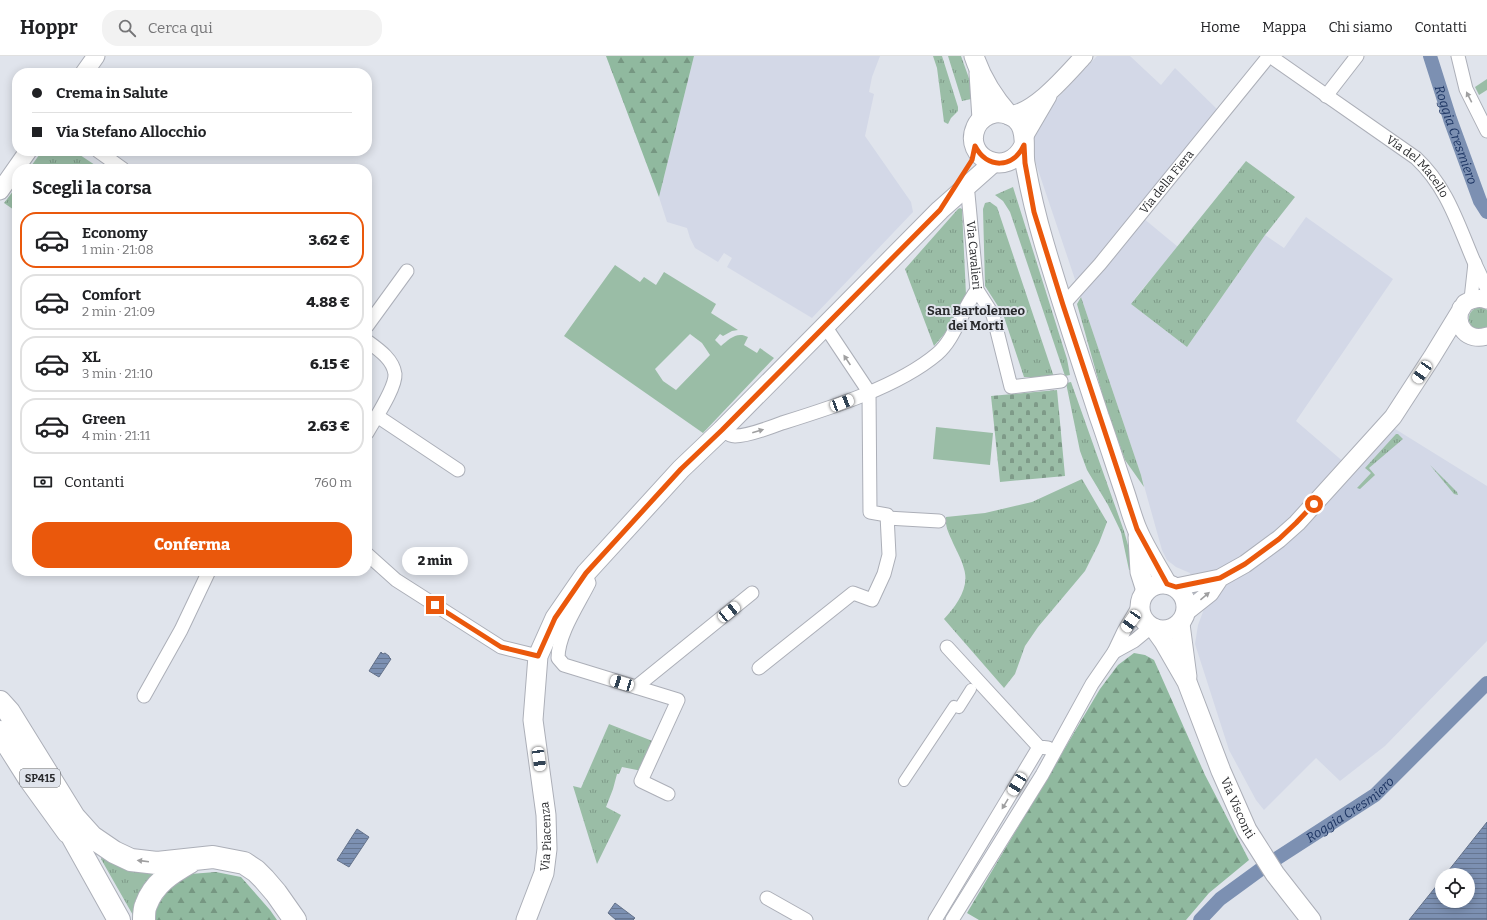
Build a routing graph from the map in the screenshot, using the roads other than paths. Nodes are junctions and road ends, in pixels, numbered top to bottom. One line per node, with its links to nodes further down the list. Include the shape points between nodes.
1 (96, 56): 7 (street)
2 (1084, 56): 8 (street)
3 (1270, 56): 9 (street, Via del Macello); 28 (street, Via della Fiera, via 1100,264)
4 (1357, 56): 9 (street)
5 (1458, 56): 12 (street, one-way to 5, via 1466,89)
6 (977, 64): 10 (main road, via 1000,104); 11 (main road)
7 (88, 68)
8 (1051, 91): 10 (street, via 1022,112); 13 (street)
9 (1326, 96): 23 (street, Via del Macello, via 1427,168 1444,193)
10 (1009, 114): 11 (main road, via 994,113); 13 (main road, via 1020,124)
11 (982, 119): 14 (main road, via 974,131)
12 (1487, 131)
13 (1024, 141): 16 (main road, via 1016,157); 22 (main road, via 1025,163)
14 (975, 146): 16 (main road, via 985,159); 21 (main road, Via Piacenza, via 972,160)
15 (105, 156): 17 (street)
16 (997, 163): 19 (main road, Via Piacenza); 22 (main road, via 1014,176)
17 (116, 164)
18 (12, 174): 20 (street)
19 (964, 188): 21 (main road, Via Piacenza); 26 (street, Via Cavalieri, via 968,194)
20 (0, 191)
21 (940, 210): 30 (main road, Via Piacenza)
22 (1034, 212): 28 (main road)
23 (1475, 263): 25 (street, Via del Macello); 27 (street, Via del Macello)
24 (407, 271): 29 (street)
25 (1487, 289)
26 (977, 290): 35 (street, Via Cavalieri, via 993,315 1011,387); 36 (street, via 969,300 955,330 938,353 916,370)
27 (1473, 303): 31 (street, via 1459,320 1460,326); 34 (street)
28 (1063, 305): 43 (main road)
29 (372, 319)
30 (825, 326): 36 (street, one-way to 30); 39 (main road, Via Piacenza)
31 (1468, 335): 32 (street, via 1480,338); 34 (street)
32 (1487, 336)
33 (372, 345): 37 (street, via 388,358 395,374 392,388)
34 (1432, 357): 47 (street, via 1393,417 1296,523 1250,561)
35 (1061, 381)
36 (869, 392): 39 (street, one-way to 36, via 728,435 735,436 756,432); 41 (street, via 870,512 887,515)
37 (376, 416): 38 (street); 40 (street)
38 (372, 424)
39 (722, 430): 45 (main road, Via Piacenza, via 681,469)
40 (458, 470)
41 (887, 518): 42 (street); 56 (street, via 889,555 884,574 872,600 852,593)
42 (939, 521)
43 (1137, 529): 48 (main road); 50 (main road)
44 (372, 558): 55 (street, via 396,580 501,647)
45 (586, 573): 55 (main road, Via Piacenza, via 555,618); 58 (street, via 589,583 563,635 558,658 564,665)
46 (207, 576): 60 (street, via 181,630)
47 (1220, 578): 48 (street); 51 (street, one-way to 47, via 1210,593)
48 (1171, 585): 50 (main road, via 1155,585); 51 (main road, via 1185,598)
49 (752, 593): 58 (street)
50 (1143, 598): 52 (main road, via 1140,612); 54 (street)
51 (1183, 618): 52 (main road, via 1174,628 1168,630); 57 (main road, Via Visconti)
52 (1152, 628): 54 (street); 57 (main road, Via Visconti, via 1164,642)
53 (947, 647): 64 (street)
54 (1114, 652): 65 (street, via 1092,684)
55 (538, 656): 74 (main road, Via Piacenza, via 533,720 546,815 547,849 544,873)
56 (759, 668)
57 (1187, 682): 78 (main road, Via Visconti, via 1234,804 1247,830)
58 (636, 687): 67 (street, via 678,700 642,782)
59 (971, 689): 66 (street, via 959,708 954,706)
60 (144, 696)
61 (0, 702): 69 (highway, one-way to 61, via 157,863 131,860 92,837 74,817)
62 (0, 714): 68 (highway, SP415)
63 (0, 732): 68 (highway, via 29,778)
64 (1039, 747): 65 (street); 76 (street, one-way to 76)
65 (1057, 749): 77 (street)
66 (904, 781)
67 (668, 794)
68 (77, 844): 71 (highway, SP415)
69 (196, 859): 72 (highway, via 166,876 154,889 145,905); 73 (highway, via 213,857 244,863 264,879)
70 (767, 898): 75 (street)
71 (119, 920)
72 (144, 920)
73 (295, 920)
74 (526, 920)
75 (806, 920)
76 (935, 920)
77 (952, 920)
78 (1311, 920)

